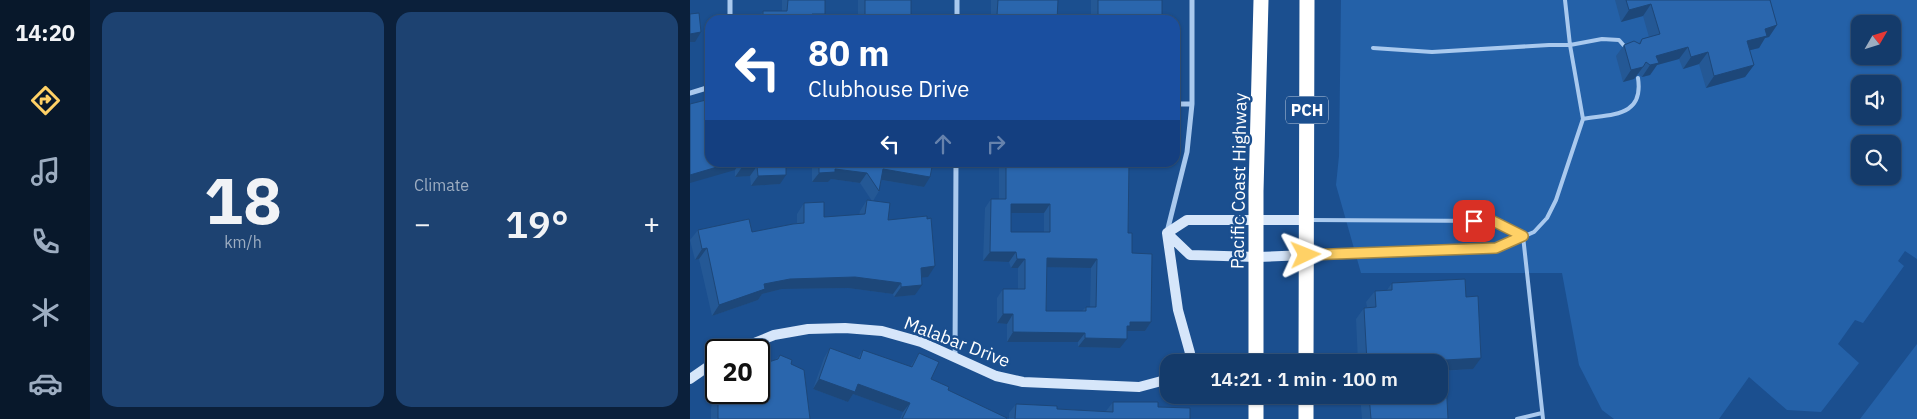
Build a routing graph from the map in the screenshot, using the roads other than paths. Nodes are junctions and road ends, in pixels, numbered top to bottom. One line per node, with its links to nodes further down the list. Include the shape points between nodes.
1 (730, 0): 7 (street)
2 (957, 0): 8 (street)
3 (1192, 0): 16 (street)
4 (1261, 0): 19 (highway, Pacific Coast Highway)
5 (1307, 0): 20 (highway, PCH)
6 (1565, 0): 9 (lane)
7 (730, 15)
8 (957, 15)
9 (1570, 45): 10 (lane, via 1432,52); 11 (lane, via 1602,39 1620,40); 17 (lane)
10 (1373, 48)
11 (1630, 52)
12 (1638, 78): 17 (lane, via 1640,91 1636,103 1622,112)
13 (705, 88): 14 (street)
14 (690, 93)
15 (1180, 104): 16 (street)
16 (1192, 104): 21 (street, via 1187,152)
17 (1583, 119): 22 (lane, via 1547,218 1534,232)
18 (956, 167): 29 (street)
19 (1256, 220): 20 (street); 21 (street, via 1187,220); 24 (highway, Pacific Coast Highway)
20 (1306, 220): 22 (lane, via 1493,221); 23 (highway, PCH)
21 (1166, 233): 24 (street, via 1190,255); 26 (street, via 1178,310)
22 (1523, 236): 23 (lane, via 1496,248); 35 (lane)
23 (1306, 255): 24 (street); 28 (highway, PCH)
24 (1257, 257): 27 (highway, Pacific Coast Highway)
25 (766, 339): 29 (street, Malabar Drive, via 808,329 882,331 911,339)
26 (1190, 354)
27 (1256, 354)
28 (1306, 354)
29 (955, 359): 32 (street, Malabar Drive, via 996,376 1023,382 1138,387)
30 (705, 369): 31 (street)
31 (690, 379)
32 (1160, 381)
33 (1256, 404): 36 (highway)
34 (1306, 404): 37 (highway)
35 (1542, 413): 38 (lane); 39 (lane)
36 (1256, 419)
37 (1306, 419)
38 (1517, 419)
39 (1543, 419)

